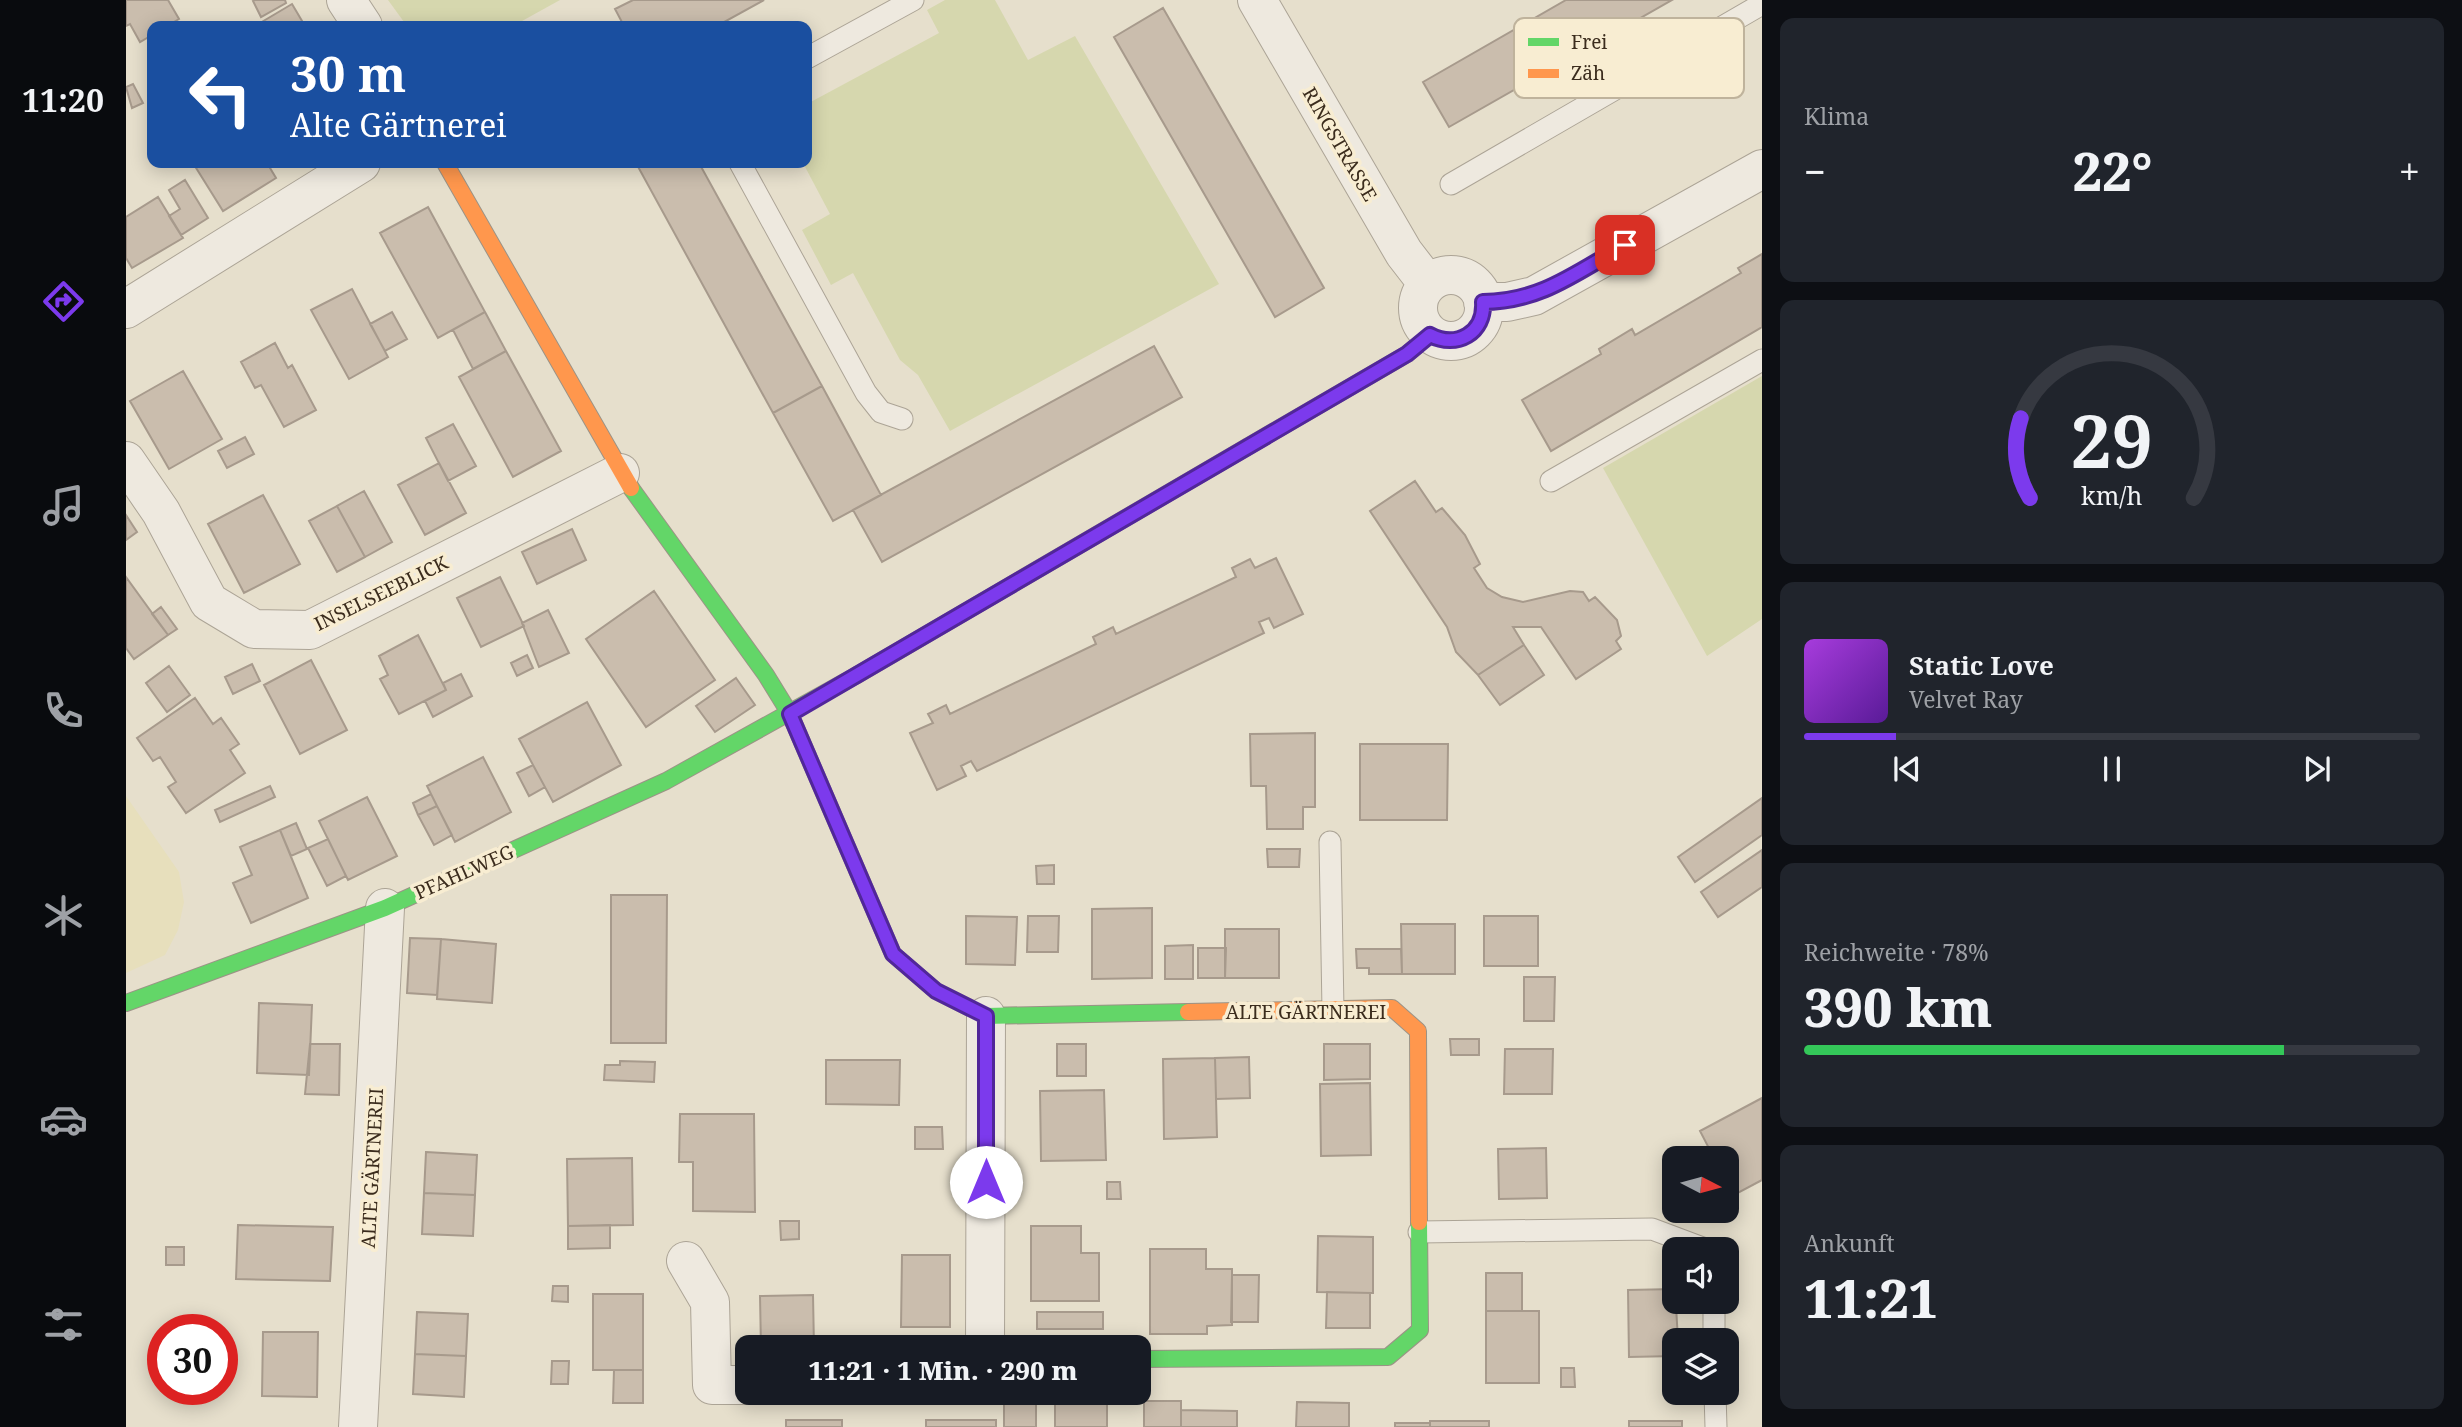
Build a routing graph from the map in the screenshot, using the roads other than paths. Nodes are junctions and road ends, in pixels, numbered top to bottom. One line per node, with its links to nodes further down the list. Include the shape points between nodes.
1 (346, 0): 6 (street)
2 (913, 0): 7 (lane)
3 (1762, 4): 5 (lane)
4 (1270, 5): 14 (street, RINGSTRASSE, via 1404,253)
5 (1738, 18)
6 (360, 21)
7 (812, 55)
8 (1600, 98): 13 (lane)
9 (352, 168): 16 (street)
10 (448, 168): 21 (street)
11 (743, 168): 19 (lane, via 866,393 881,412)
12 (1762, 169): 15 (street, via 1534,296)
13 (1451, 184)
14 (1428, 284): 15 (street, via 1445,275 1465,278 1480,292); 17 (street, via 1418,307)
15 (1483, 302): 17 (street, via 1482,321 1469,336 1450,341)
16 (126, 309)
17 (1430, 335): 23 (street, PFAHLWEG, via 1407,354)
18 (1762, 360): 22 (lane)
19 (902, 419)
20 (126, 461): 21 (street, INSELSEEBLICK, via 161,512 209,602 254,629 310,629)
21 (620, 473): 23 (street)
22 (1551, 481)
23 (790, 714): 25 (street, PFAHLWEG, via 666,781); 28 (street, ALTE GÄRTNEREI, via 893,954 936,991)
24 (1330, 842): 27 (lane)
25 (385, 908): 26 (street, PFAHLWEG); 36 (street, ALTE GÄRTNEREI)
26 (126, 1003)
27 (1333, 1010): 28 (street, ALTE GÄRTNEREI); 29 (street, ALTE GÄRTNEREI, via 1392,1008 1418,1031)
28 (986, 1016): 32 (street)
29 (1419, 1232): 30 (lane, via 1652,1229); 33 (street, ALTE GÄRTNEREI, via 1420,1330 1388,1357)
30 (1673, 1237)
31 (686, 1261): 34 (street, via 710,1302 712,1385)
32 (985, 1335)
33 (1151, 1359)
34 (735, 1385)
35 (1716, 1405): 37 (lane)
36 (358, 1427)
37 (1716, 1427)

